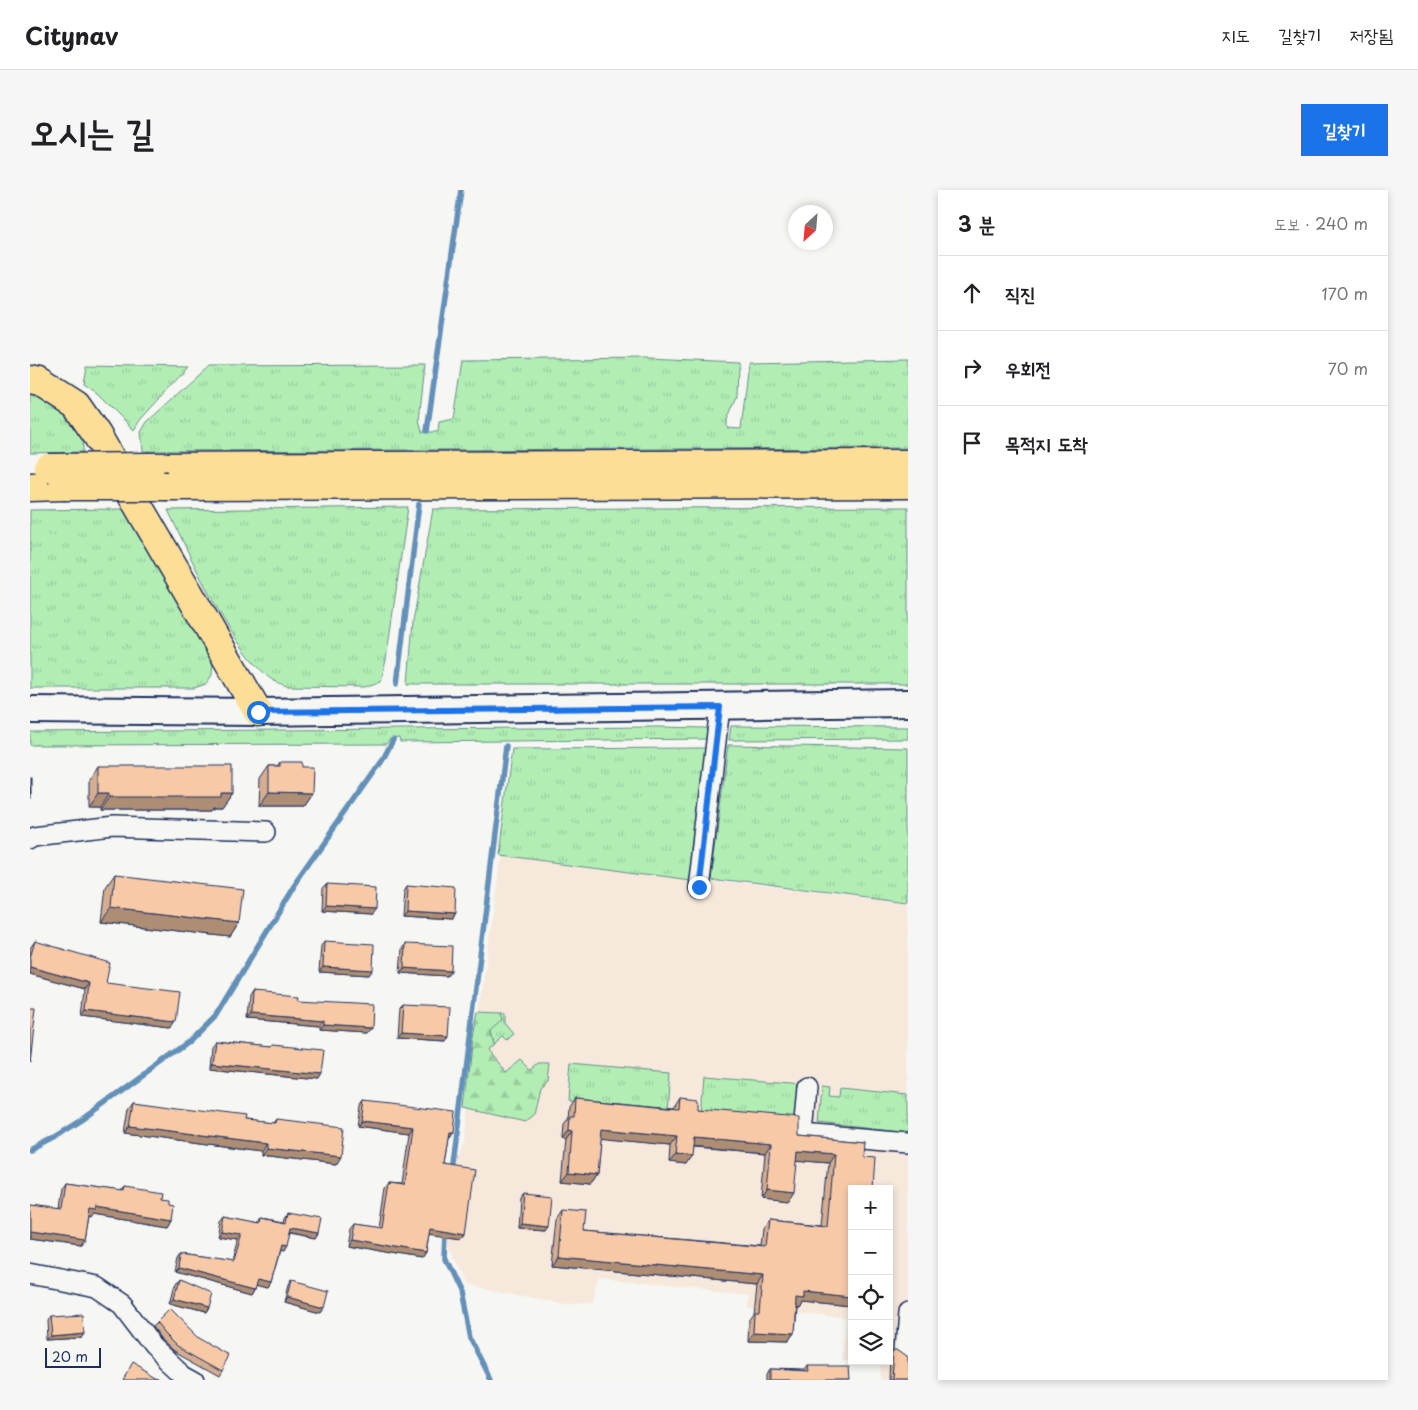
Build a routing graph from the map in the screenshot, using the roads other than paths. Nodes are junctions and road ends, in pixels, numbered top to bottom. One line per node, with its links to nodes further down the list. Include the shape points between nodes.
1 (30, 380): 9 (highway, via 40,382 76,404)
2 (908, 464): 3 (highway)
3 (159, 477): 4 (highway, bridge); 5 (highway)
4 (43, 478)
5 (908, 484)
6 (908, 703): 7 (main road)
7 (720, 707): 9 (main road); 12 (street)
8 (30, 710): 9 (main road)
9 (258, 712)
10 (266, 832): 11 (street, via 112,827)
11 (30, 839)
12 (699, 887)
13 (807, 1087): 14 (street, via 803,1134)
14 (908, 1143)
15 (30, 1274): 18 (street, via 97,1287 122,1304 154,1346)
16 (908, 1320): 17 (street)
17 (906, 1350)
18 (195, 1380)

